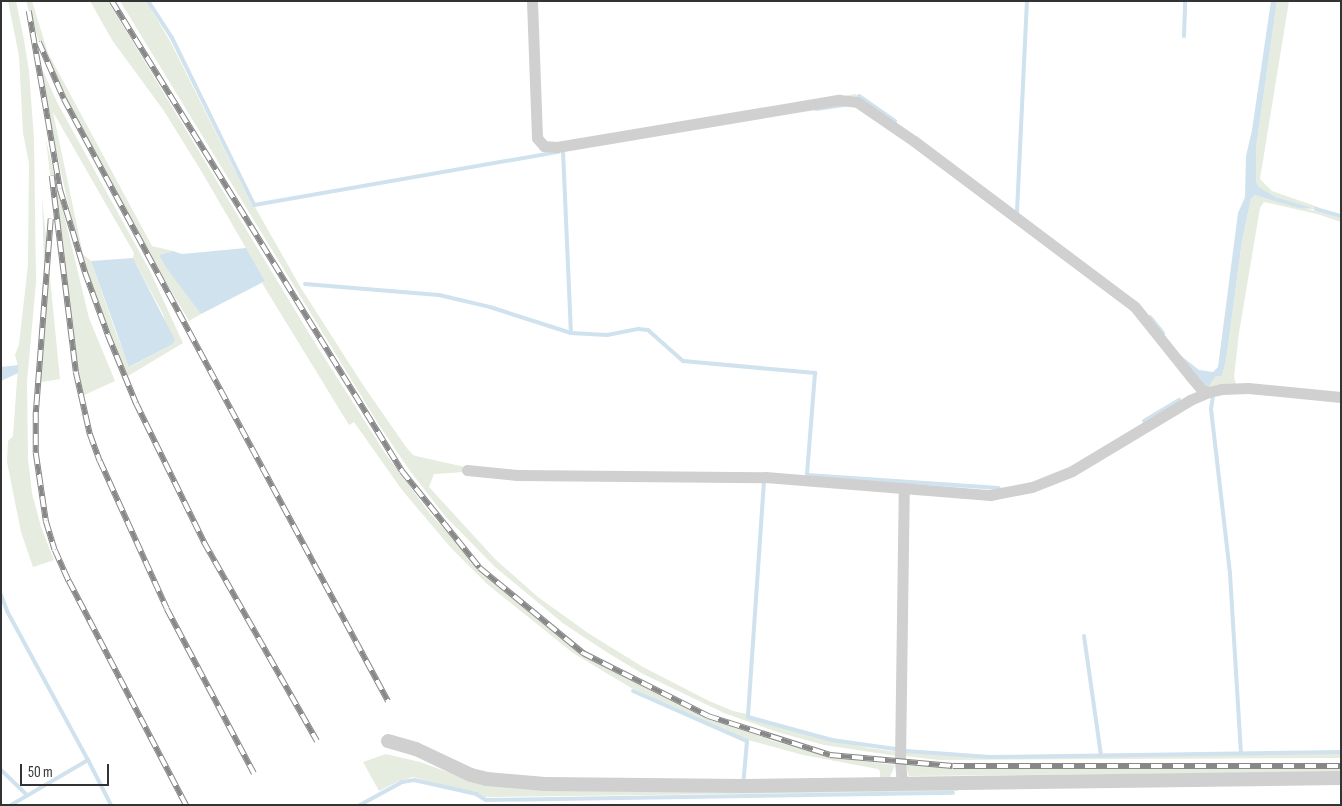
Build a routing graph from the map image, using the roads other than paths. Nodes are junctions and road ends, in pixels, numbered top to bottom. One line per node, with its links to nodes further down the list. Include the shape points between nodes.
1 (532, 1): 2 (street, via 537,138 544,146 557,147 839,100 857,102 1136,307 1191,378 1202,390)
2 (1209, 392): 3 (street, via 1235,387); 5 (street, via 1190,400 1093,460 1032,487 990,494)
3 (1341, 397)
4 (467, 470): 5 (street, via 517,475 765,477)
5 (904, 488): 8 (street)
6 (388, 741): 8 (street, via 416,749 487,779 523,783)
7 (1341, 778): 8 (street)
8 (902, 784)

